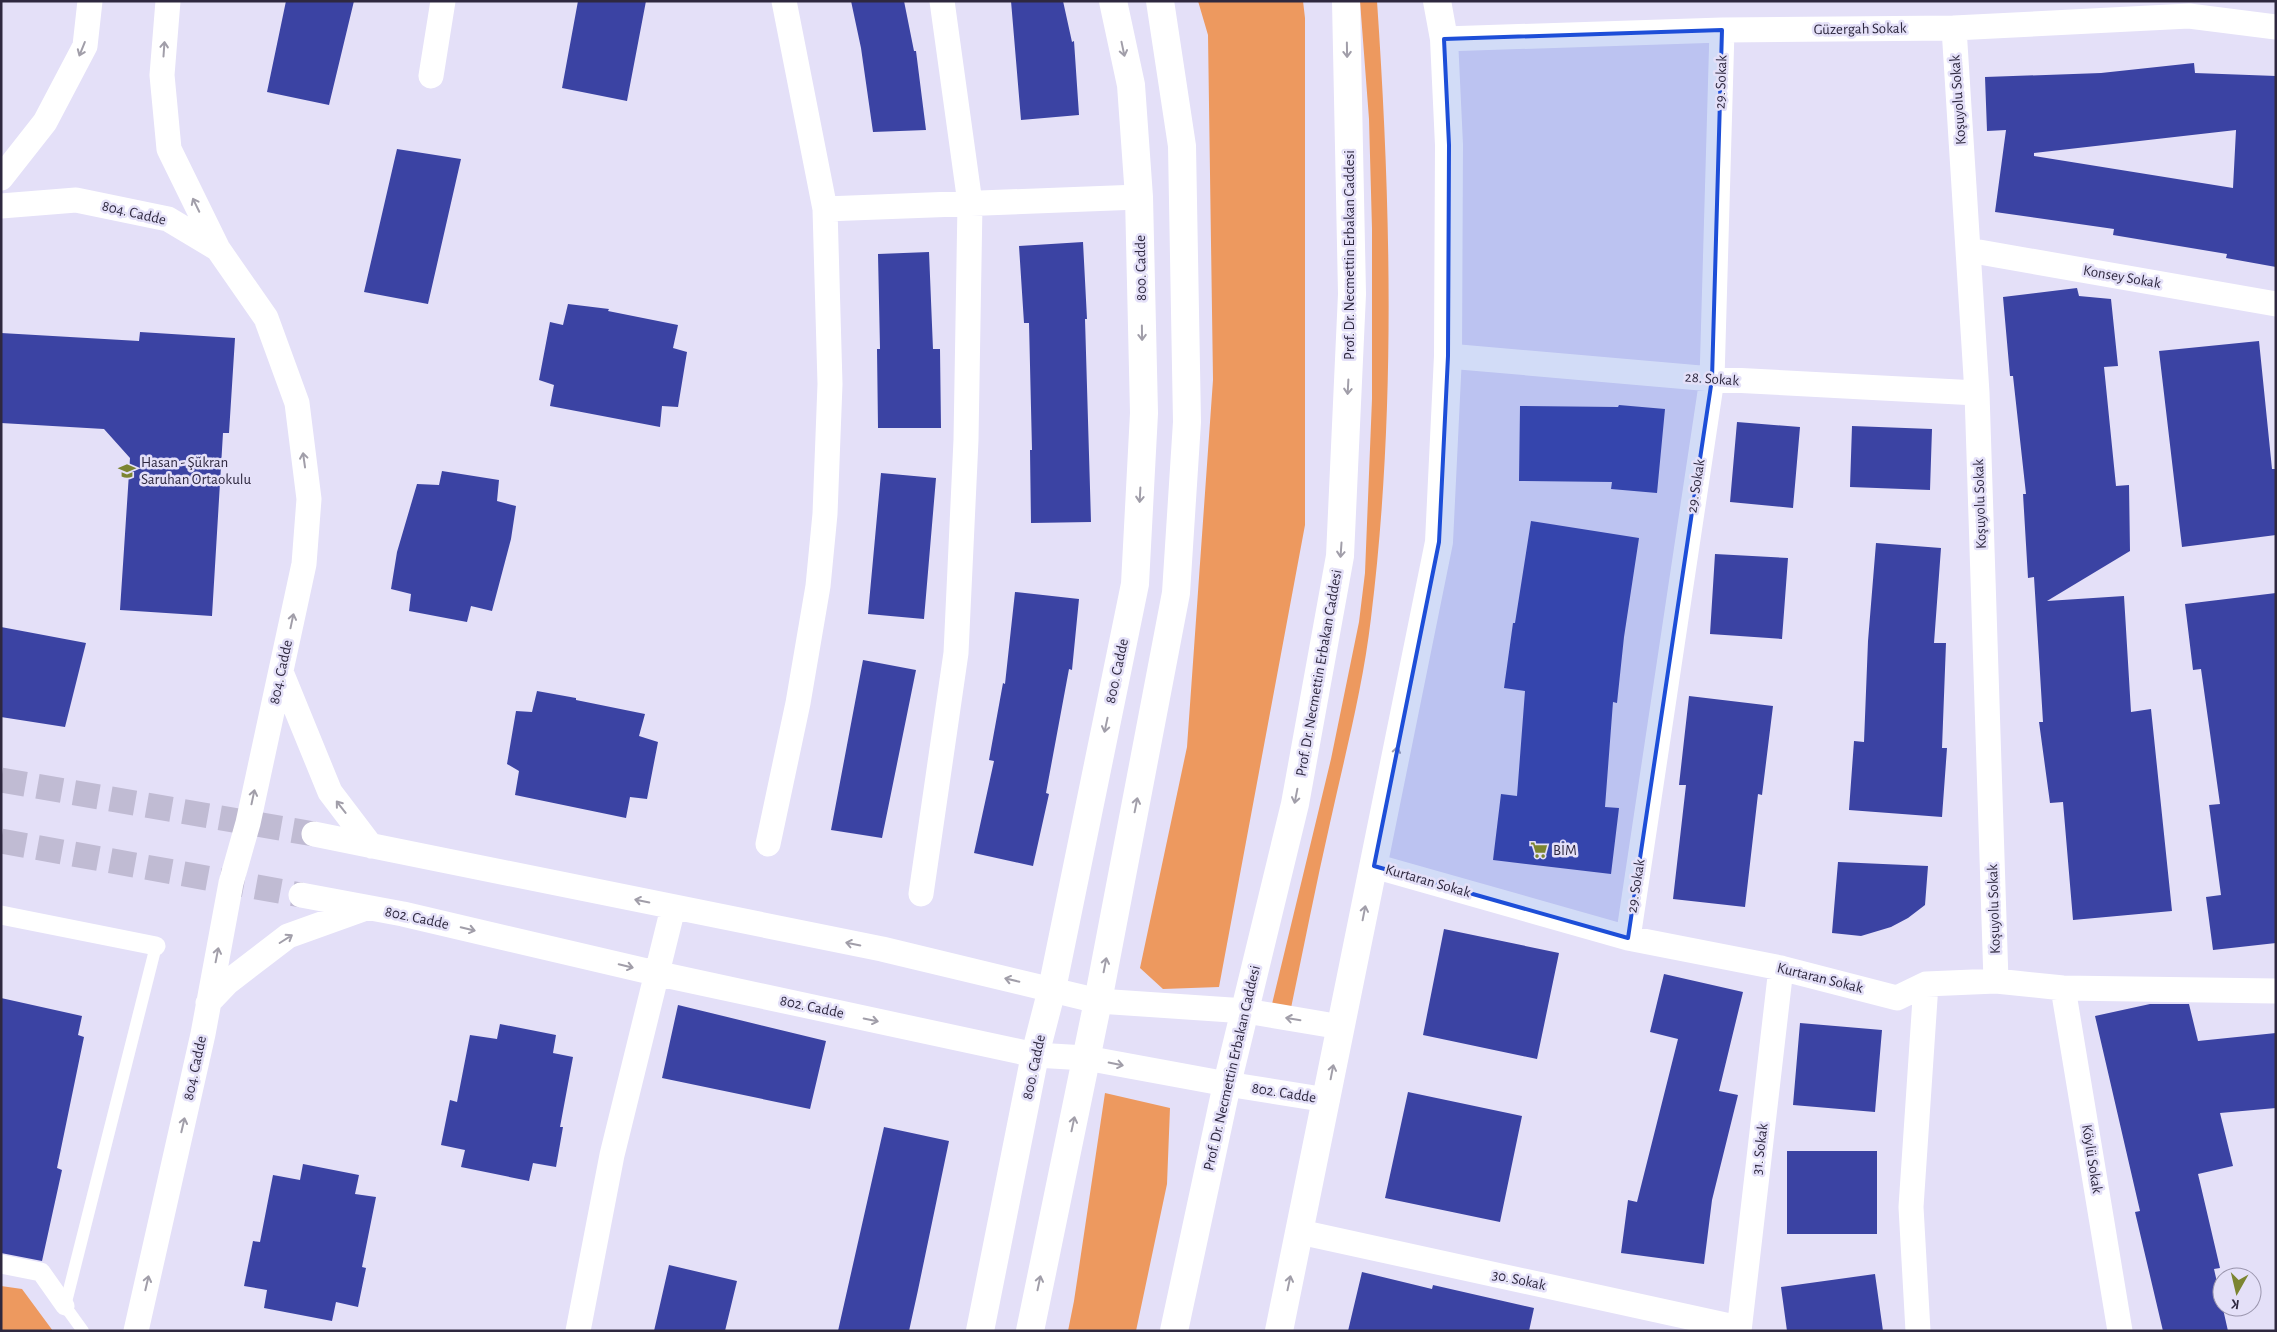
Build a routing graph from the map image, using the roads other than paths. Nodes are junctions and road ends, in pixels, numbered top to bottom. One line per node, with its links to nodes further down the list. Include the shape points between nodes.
1 (90, 1): 15 (street, one-way to 15, via 85,46 45,122)
2 (168, 1): 20 (street, one-way to 2, via 168,149 162,74)
3 (443, 1): 14 (street)
4 (784, 1): 19 (street)
5 (942, 1): 17 (street)
6 (1113, 1): 16 (main road, 800. Cadde, one-way to 16, via 1131,85)
7 (1160, 1): 45 (main road, one-way to 7, via 1176,593 1186,450 1182,146)
8 (1346, 1): 47 (main road, Prof. Dr. Necmettin Erbakan Caddesi, one-way to 47, via 1352,294 1340,556 1295,804)
9 (1437, 1): 13 (main road)
10 (2276, 27): 11 (street, Güzergah Sokak, via 2189,16)
11 (1954, 28): 12 (street, Güzergah Sokak); 21 (street, Koşuyolu Sokak)
12 (1722, 30): 13 (street, Güzergah Sokak); 24 (street, 29. Sokak)
13 (1444, 39): 23 (main road, via 1449,145)
14 (431, 76)
15 (1, 178)
16 (1139, 197): 17 (street); 43 (main road, 800. Cadde, one-way to 43, via 1144,413 1135,584)
17 (970, 203): 19 (street); 31 (street, via 966,440 956,654)
18 (1, 206): 20 (street, 804. Cadde, via 76,200 168,219)
19 (825, 209): 28 (street, via 830,384 825,514 818,586 798,703)
20 (218, 249): 26 (street, 804. Cadde, one-way to 20, via 304,564 310,499 297,403 266,318)
21 (1968, 250): 22 (street, Konsey Sokak); 25 (street, Koşuyolu Sokak)
22 (2276, 304)
23 (1448, 356): 24 (street, 28. Sokak); 30 (main road, one-way to 23, via 1439,542)
24 (1712, 379): 25 (street, 28. Sokak); 36 (street, 29. Sokak)
25 (1977, 393): 40 (street, Koşuyolu Sokak)
26 (281, 672): 29 (street, one-way to 26, via 330,792); 46 (street, 804. Cadde, one-way to 26, via 231,882 248,823)
27 (314, 834): 29 (street)
28 (768, 844)
29 (371, 846): 34 (street, one-way to 29)
30 (1374, 866): 36 (street, Kurtaran Sokak); 48 (main road, one-way to 30)
31 (921, 894)
32 (300, 895): 33 (street, 802. Cadde)
33 (368, 908): 39 (street, 802. Cadde, one-way to 39); 46 (street, one-way to 33, via 228,982 288,936)
34 (673, 908): 39 (street); 43 (street, one-way to 34, via 882,949)
35 (1, 915): 37 (street)
36 (1628, 938): 38 (street, Kurtaran Sokak)
37 (156, 946): 55 (lane)
38 (1781, 968): 41 (street, Kurtaran Sokak, via 1897,998); 56 (street, 31. Sokak)
39 (655, 973): 49 (street, 802. Cadde, one-way to 49); 59 (street, via 612,1155)
40 (1996, 982): 41 (street, Kurtaran Sokak); 42 (street, Kurtaran Sokak)
41 (1926, 984): 64 (street, via 1911,1206)
42 (2063, 988): 44 (street, Kurtaran Sokak); 65 (street, Köylü Sokak)
43 (1052, 989): 45 (street); 49 (main road, 800. Cadde)
44 (2276, 991)
45 (1098, 1001): 47 (street); 50 (main road)
46 (208, 1003): 58 (street, 804. Cadde, one-way to 46)
47 (1246, 1011): 48 (street, one-way to 47); 51 (main road, Prof. Dr. Necmettin Erbakan Caddesi)
48 (1341, 1027): 52 (main road, one-way to 48)
49 (1035, 1055): 50 (street, 802. Cadde); 60 (main road, 800. Cadde)
50 (1086, 1058): 51 (street, 802. Cadde, one-way to 51); 61 (main road, one-way to 50)
51 (1227, 1084): 52 (street, 802. Cadde); 62 (main road, Prof. Dr. Necmettin Erbakan Caddesi)
52 (1327, 1100): 53 (main road)
53 (1300, 1232): 56 (street, 30. Sokak); 63 (main road, one-way to 53)
54 (1, 1264): 55 (street, via 41,1272)
55 (65, 1306): 57 (lane)
56 (1739, 1330)
57 (82, 1331)
58 (136, 1331)
59 (578, 1331)
60 (980, 1331)
61 (1030, 1331)
62 (1174, 1331)
63 (1279, 1331)
64 (1918, 1331)
65 (2120, 1331)

